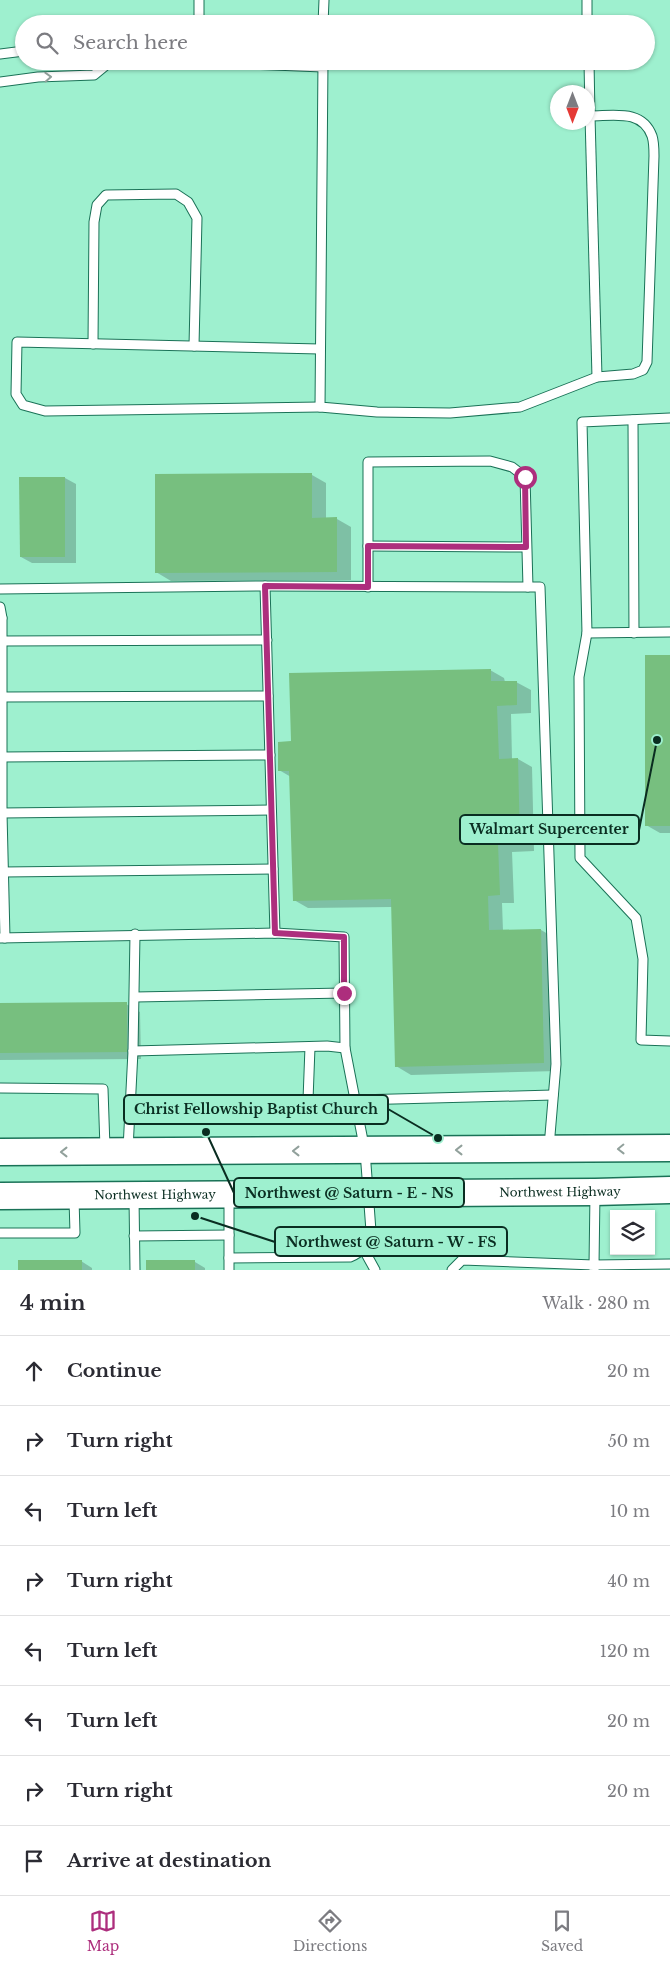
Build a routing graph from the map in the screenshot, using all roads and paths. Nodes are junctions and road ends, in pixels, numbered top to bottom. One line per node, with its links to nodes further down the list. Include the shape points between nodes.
1 (199, 0): 4 (lane)
2 (324, 0): 5 (lane)
3 (586, 0): 6 (lane)
4 (199, 15)
5 (323, 15)
6 (587, 15)
7 (15, 52): 8 (lane)
8 (0, 54)
9 (99, 70): 12 (lane, one-way to 9, via 94,74)
10 (323, 70): 18 (lane)
11 (589, 70): 13 (lane)
12 (0, 82)
13 (589, 85)
14 (595, 116): 19 (lane, via 633,116 642,120 652,136 654,156 647,362 643,370 633,374)
15 (590, 130): 19 (lane)
16 (93, 344): 17 (lane); 17 (lane, via 94,222 97,205 106,195 176,194 188,202 197,218); 20 (lane, via 17,342 16,394 23,405 45,411)
17 (194, 346): 18 (lane)
18 (320, 350): 20 (lane)
19 (597, 377): 20 (lane, via 520,407 450,413)
20 (320, 407)
21 (670, 418): 22 (lane)
22 (633, 420): 31 (lane); 33 (lane, via 582,422)
23 (368, 546): 24 (lane); 24 (lane, via 368,462 490,461 512,467 525,477); 26 (lane)
24 (526, 547): 27 (lane)
25 (265, 586): 26 (lane); 28 (lane); 34 (lane)
26 (368, 587): 27 (lane)
27 (528, 587): 54 (lane, via 540,587 555,1055)
28 (0, 589)
29 (0, 607): 30 (lane)
30 (1, 618): 35 (lane)
31 (634, 632): 32 (lane); 33 (lane)
32 (670, 632)
33 (586, 633): 49 (lane, via 579,677 580,858 636,918 643,959 641,1040)
34 (267, 640): 35 (lane); 36 (lane)
35 (2, 641): 37 (lane)
36 (268, 696): 37 (lane); 38 (lane)
37 (3, 697): 39 (lane)
38 (270, 755): 39 (lane); 40 (lane)
39 (3, 757): 41 (lane)
40 (271, 810): 41 (lane); 42 (lane)
41 (2, 813): 43 (lane)
42 (273, 870): 43 (lane); 44 (lane)
43 (3, 872): 46 (lane)
44 (275, 933): 45 (lane); 47 (lane, via 344,937)
45 (135, 934): 46 (lane); 48 (lane)
46 (3, 938)
47 (344, 993): 48 (lane); 51 (lane)
48 (134, 996): 52 (lane)
49 (670, 1041)
50 (310, 1047): 51 (lane); 52 (lane); 56 (lane, via 308,1100)
51 (345, 1048): 55 (lane)
52 (133, 1051): 56 (lane)
53 (0, 1088): 61 (lane, via 103,1089)
54 (553, 1095): 55 (lane); 58 (lane)
55 (356, 1100): 59 (lane)
56 (130, 1102): 61 (lane)
57 (670, 1148): 58 (main road, one-way to 58)
58 (549, 1149): 59 (main road, one-way to 59)
59 (365, 1151): 61 (main road, one-way to 61); 64 (lane)
60 (0, 1152): 61 (main road, one-way to 60)
61 (116, 1152)
62 (670, 1190): 63 (main road, Northwest Highway)
63 (595, 1192): 64 (main road, Northwest Highway); 75 (lane)
64 (369, 1193): 65 (main road, Northwest Highway); 72 (lane, via 371,1232)
65 (229, 1194): 67 (main road, Northwest Highway); 70 (lane)
66 (74, 1195): 67 (main road, Northwest Highway); 68 (main road, Northwest Highway); 69 (lane, via 75,1234)
67 (134, 1195): 71 (lane)
68 (0, 1196)
69 (0, 1233)
70 (229, 1235): 71 (lane); 73 (lane)
71 (134, 1236): 76 (lane)
72 (364, 1250): 73 (lane, via 350,1257); 78 (lane)
73 (229, 1258): 77 (lane)
74 (670, 1264): 75 (lane)
75 (594, 1267): 79 (lane, via 462,1260)
76 (135, 1270)
77 (229, 1270)
78 (375, 1270)
79 (452, 1270)

